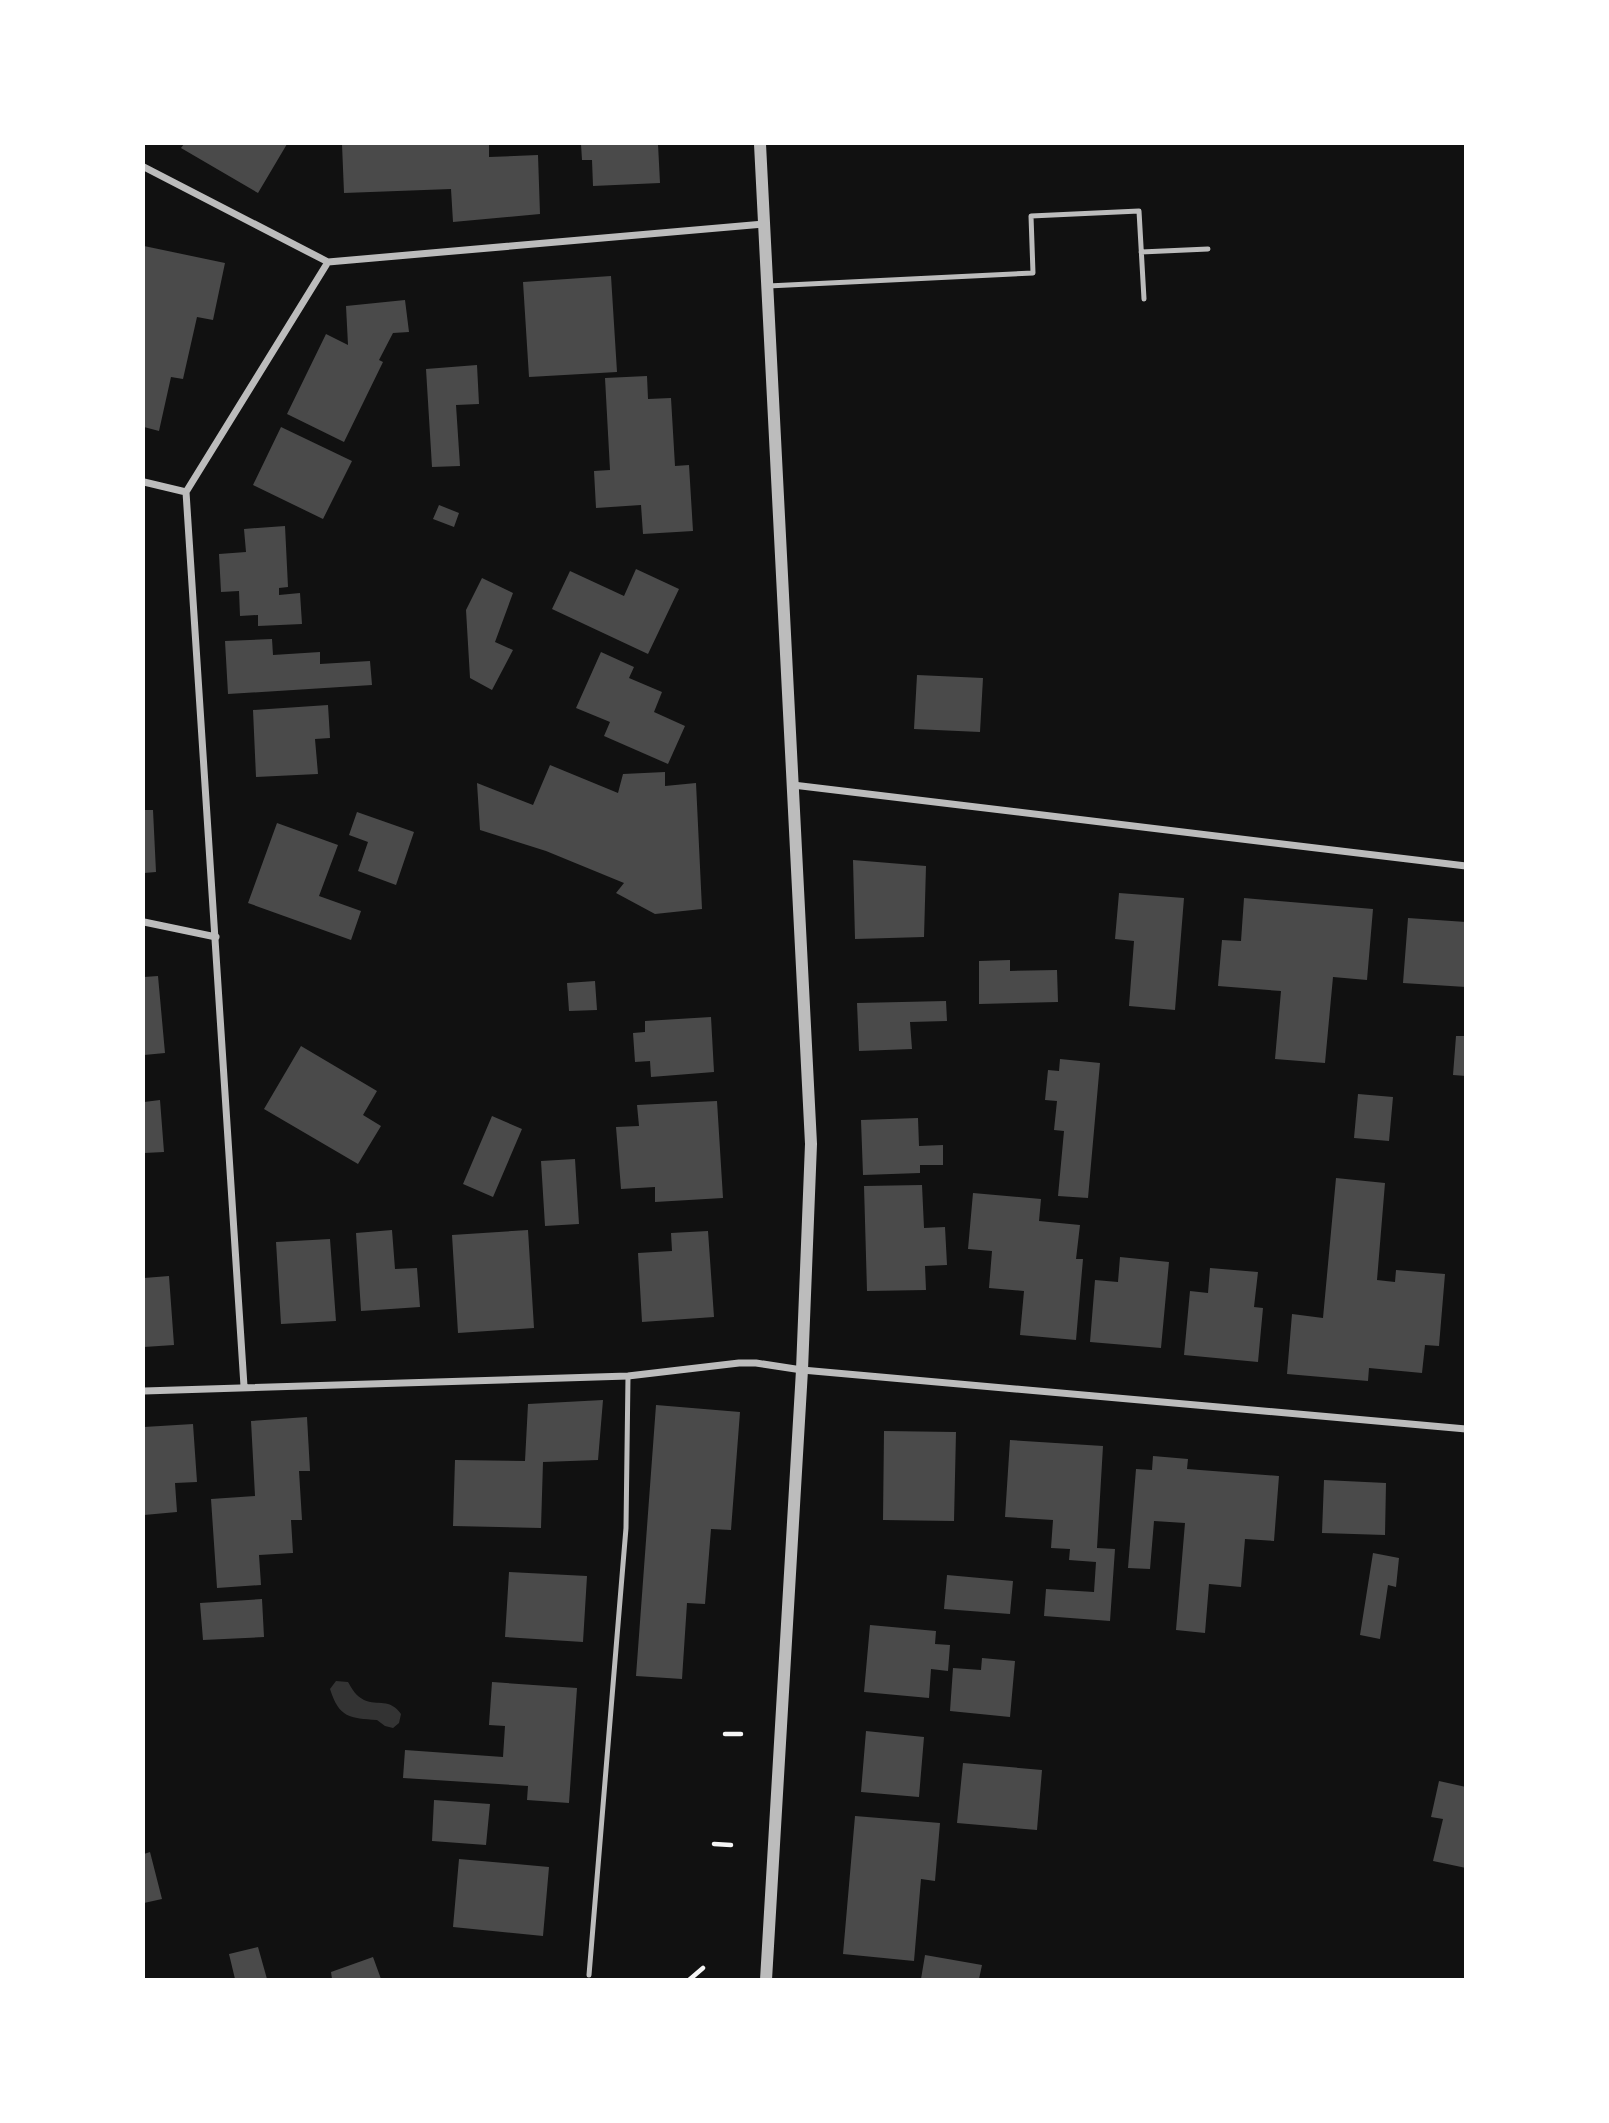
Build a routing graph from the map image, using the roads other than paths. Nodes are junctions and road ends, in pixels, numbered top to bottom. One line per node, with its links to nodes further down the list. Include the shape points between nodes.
1 (760, 144): 3 (street)
2 (144, 167): 6 (street)
3 (764, 223): 6 (street); 7 (street)
4 (1208, 249): 5 (lane)
5 (1142, 252): 7 (lane, via 1139,211 1031,216 1033,273); 8 (lane)
6 (328, 262): 10 (street)
7 (768, 286): 11 (street)
8 (1144, 299)
9 (144, 482): 10 (street)
10 (186, 492): 14 (street)
11 (793, 785): 12 (street); 15 (street, via 811,1144)
12 (1465, 866)
13 (144, 922): 14 (street)
14 (216, 937): 17 (street)
15 (802, 1370): 16 (street, via 739,1363); 19 (street); 21 (street)
16 (628, 1376): 17 (street); 20 (lane, via 626,1528)
17 (244, 1386): 18 (street)
18 (144, 1391)
19 (1465, 1429)
20 (589, 1975)
21 (766, 1979)

